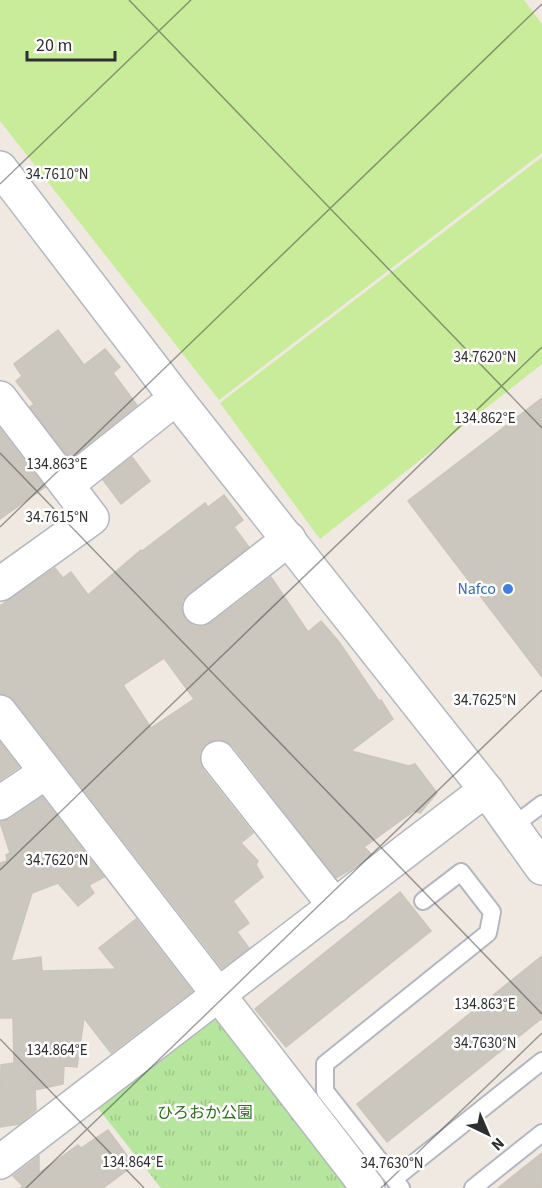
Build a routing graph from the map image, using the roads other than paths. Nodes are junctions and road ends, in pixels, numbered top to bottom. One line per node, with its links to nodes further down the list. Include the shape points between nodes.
1 (0, 168): 3 (street)
2 (0, 398): 4 (street)
3 (176, 398): 4 (street); 5 (street)
4 (67, 485): 6 (street, via 92,518)
5 (289, 539): 7 (street); 11 (street)
6 (0, 584)
7 (200, 608)
8 (0, 712): 10 (street)
9 (218, 758): 17 (street)
10 (46, 772): 12 (street); 18 (street)
11 (487, 791): 14 (street); 17 (street)
12 (0, 802)
13 (542, 804): 14 (lane)
14 (512, 827): 15 (street)
15 (542, 868)
16 (423, 901): 22 (lane, via 461,872 492,912 488,933 325,1064 326,1091)
17 (334, 906): 18 (street)
18 (219, 995): 21 (street); 22 (street)
19 (542, 1061): 22 (lane)
20 (542, 1133): 23 (lane)
21 (0, 1162)
22 (388, 1185)
23 (472, 1188)

